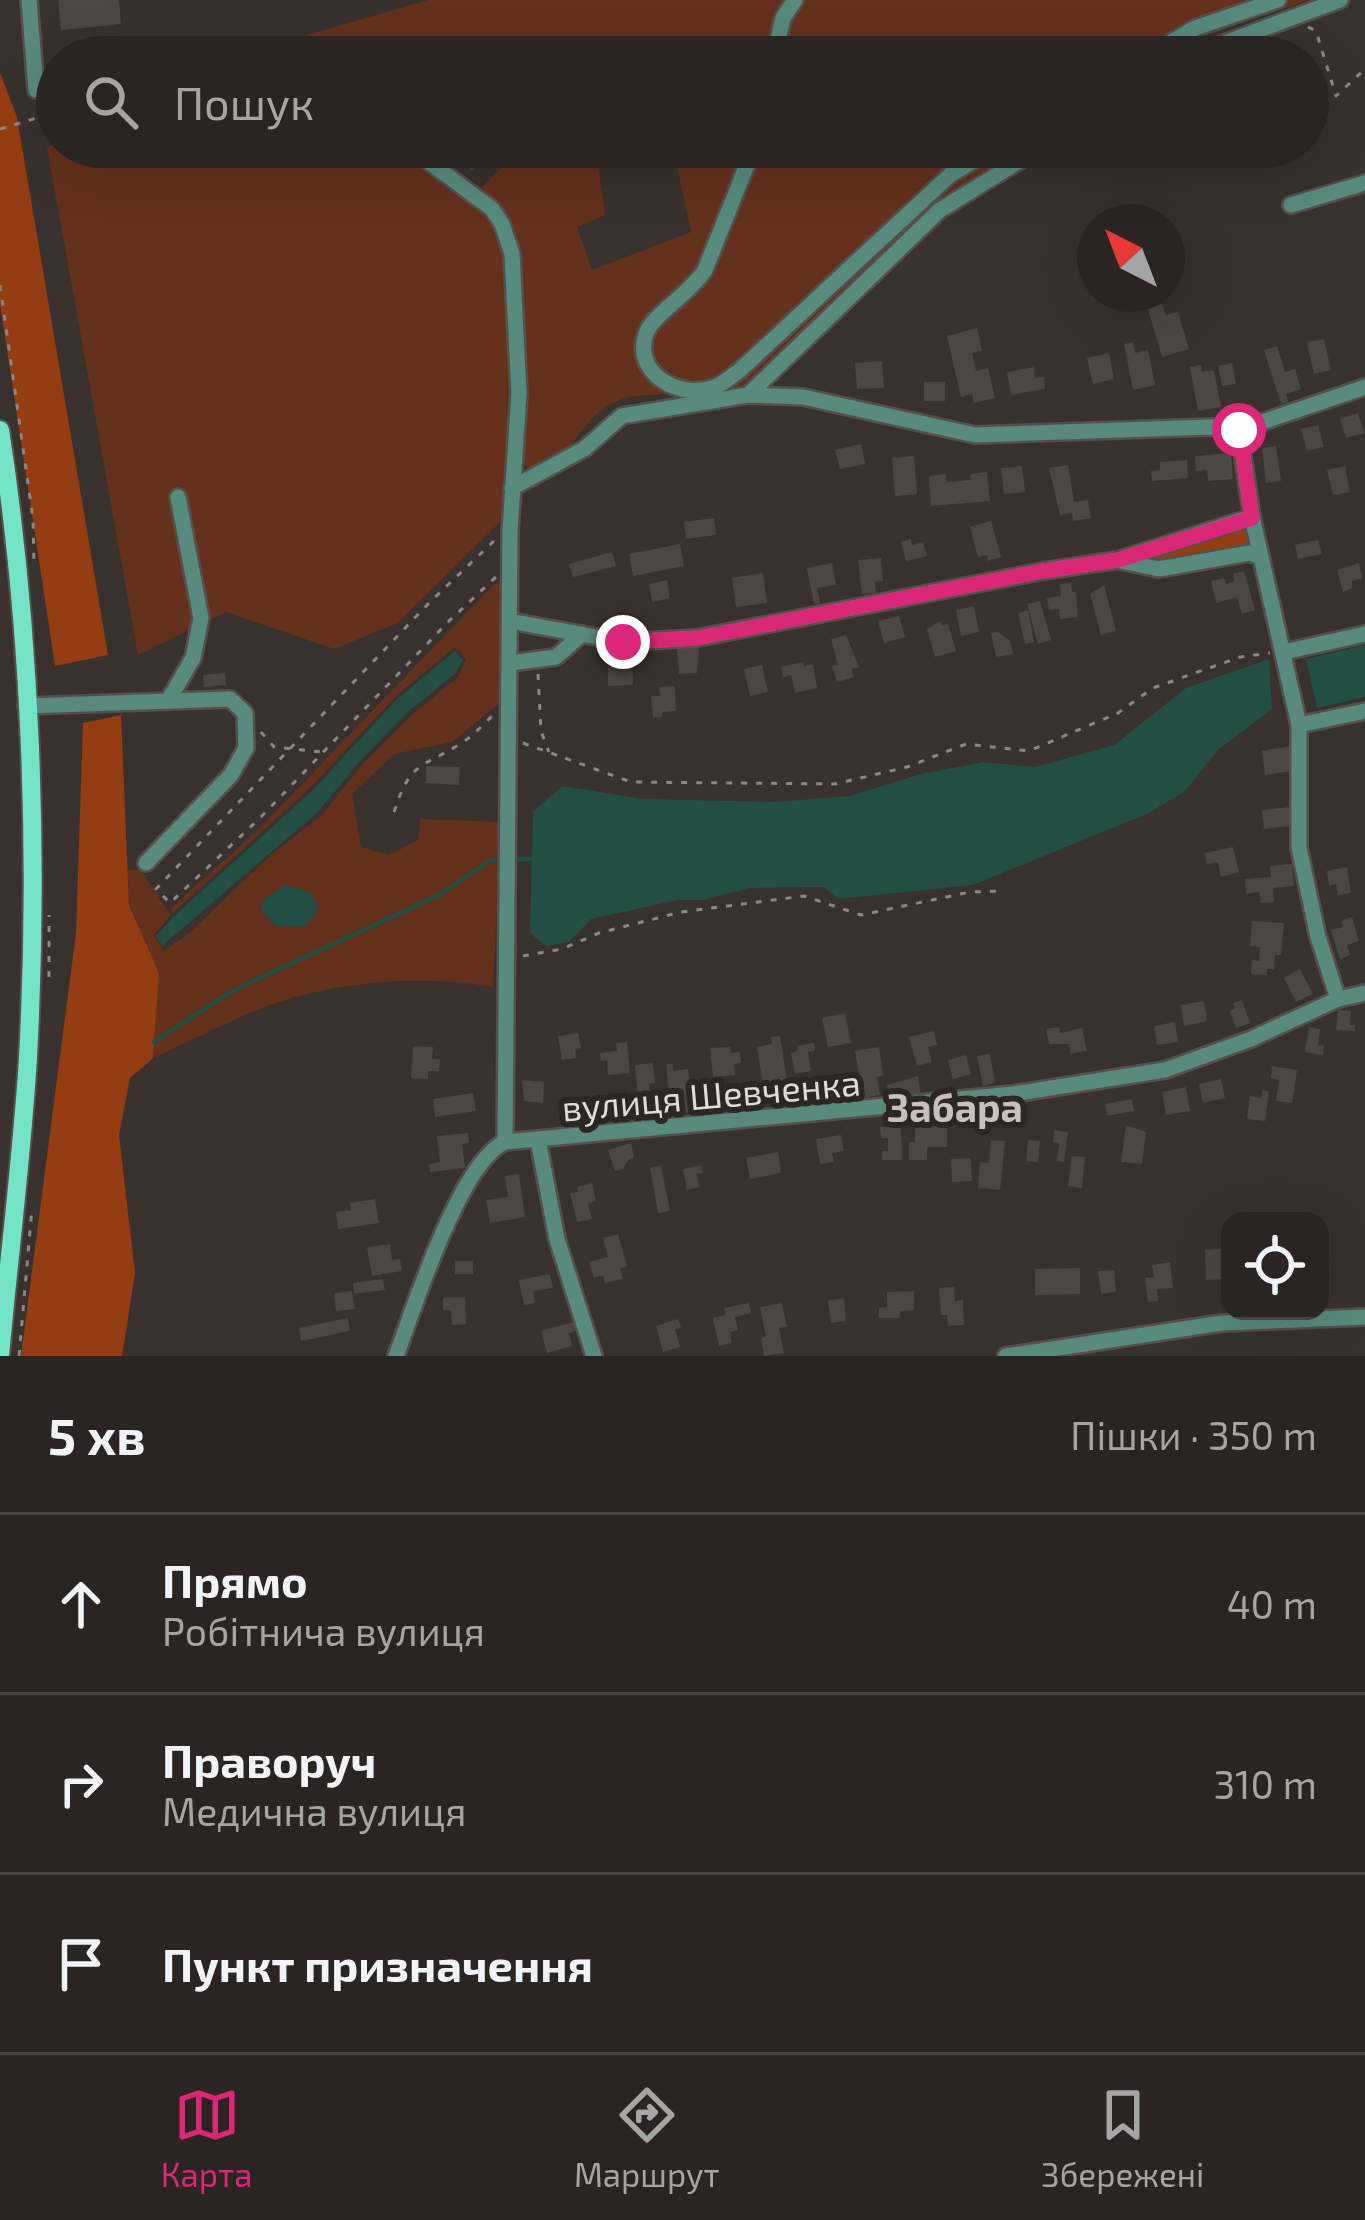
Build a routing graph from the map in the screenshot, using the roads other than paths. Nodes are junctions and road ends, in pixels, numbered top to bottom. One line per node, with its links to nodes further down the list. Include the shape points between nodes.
1 (29, 0): 8 (street)
2 (795, 0): 5 (street)
3 (1278, 0): 6 (street)
4 (1340, 0): 7 (street)
5 (779, 36)
6 (1181, 36)
7 (1244, 36)
8 (35, 90)
9 (437, 168): 20 (street, via 492,209 512,254 519,393)
10 (746, 168): 15 (street, via 705,270 650,324 642,345 644,362 664,384 689,392)
11 (961, 168): 15 (street)
12 (1008, 168): 17 (street, via 940,210)
13 (1365, 183): 14 (street)
14 (1291, 205)
15 (729, 378): 17 (street)
16 (1365, 387): 19 (street)
17 (741, 398): 19 (street, via 802,397 976,435); 20 (street, via 634,411)
18 (0, 430): 31 (main road)
19 (1239, 430): 22 (street)
20 (512, 488): 25 (street)
21 (178, 497): 30 (street, via 201,618 193,658)
22 (1252, 518): 23 (street); 24 (street)
23 (1261, 557): 24 (street, via 1159,569); 28 (street)
24 (1118, 560): 26 (street, via 697,638 623,642)
25 (510, 621): 26 (street); 29 (street)
26 (582, 634): 29 (street, via 556,656)
27 (1365, 634): 28 (street)
28 (1284, 652): 33 (street)
29 (510, 663): 38 (street)
30 (168, 701): 31 (street); 34 (street, via 230,699 245,713 246,748 231,775)
31 (26, 706): 40 (main road, via 28,1058)
32 (1365, 711): 33 (street)
33 (1299, 724): 36 (street, via 1299,848)
34 (146, 862)
35 (1365, 993): 36 (street, вулиця Шевченка)
36 (1338, 999): 37 (street, вулиця Шевченка, via 1165,1070 1013,1094)
37 (538, 1140): 38 (street, вулиця Шевченка); 42 (street, via 557,1239)
38 (505, 1142): 41 (street, via 479,1165 454,1209)
39 (1365, 1317): 43 (street, via 1222,1323)
40 (0, 1356)
41 (396, 1356)
42 (594, 1356)
43 (1006, 1356)

